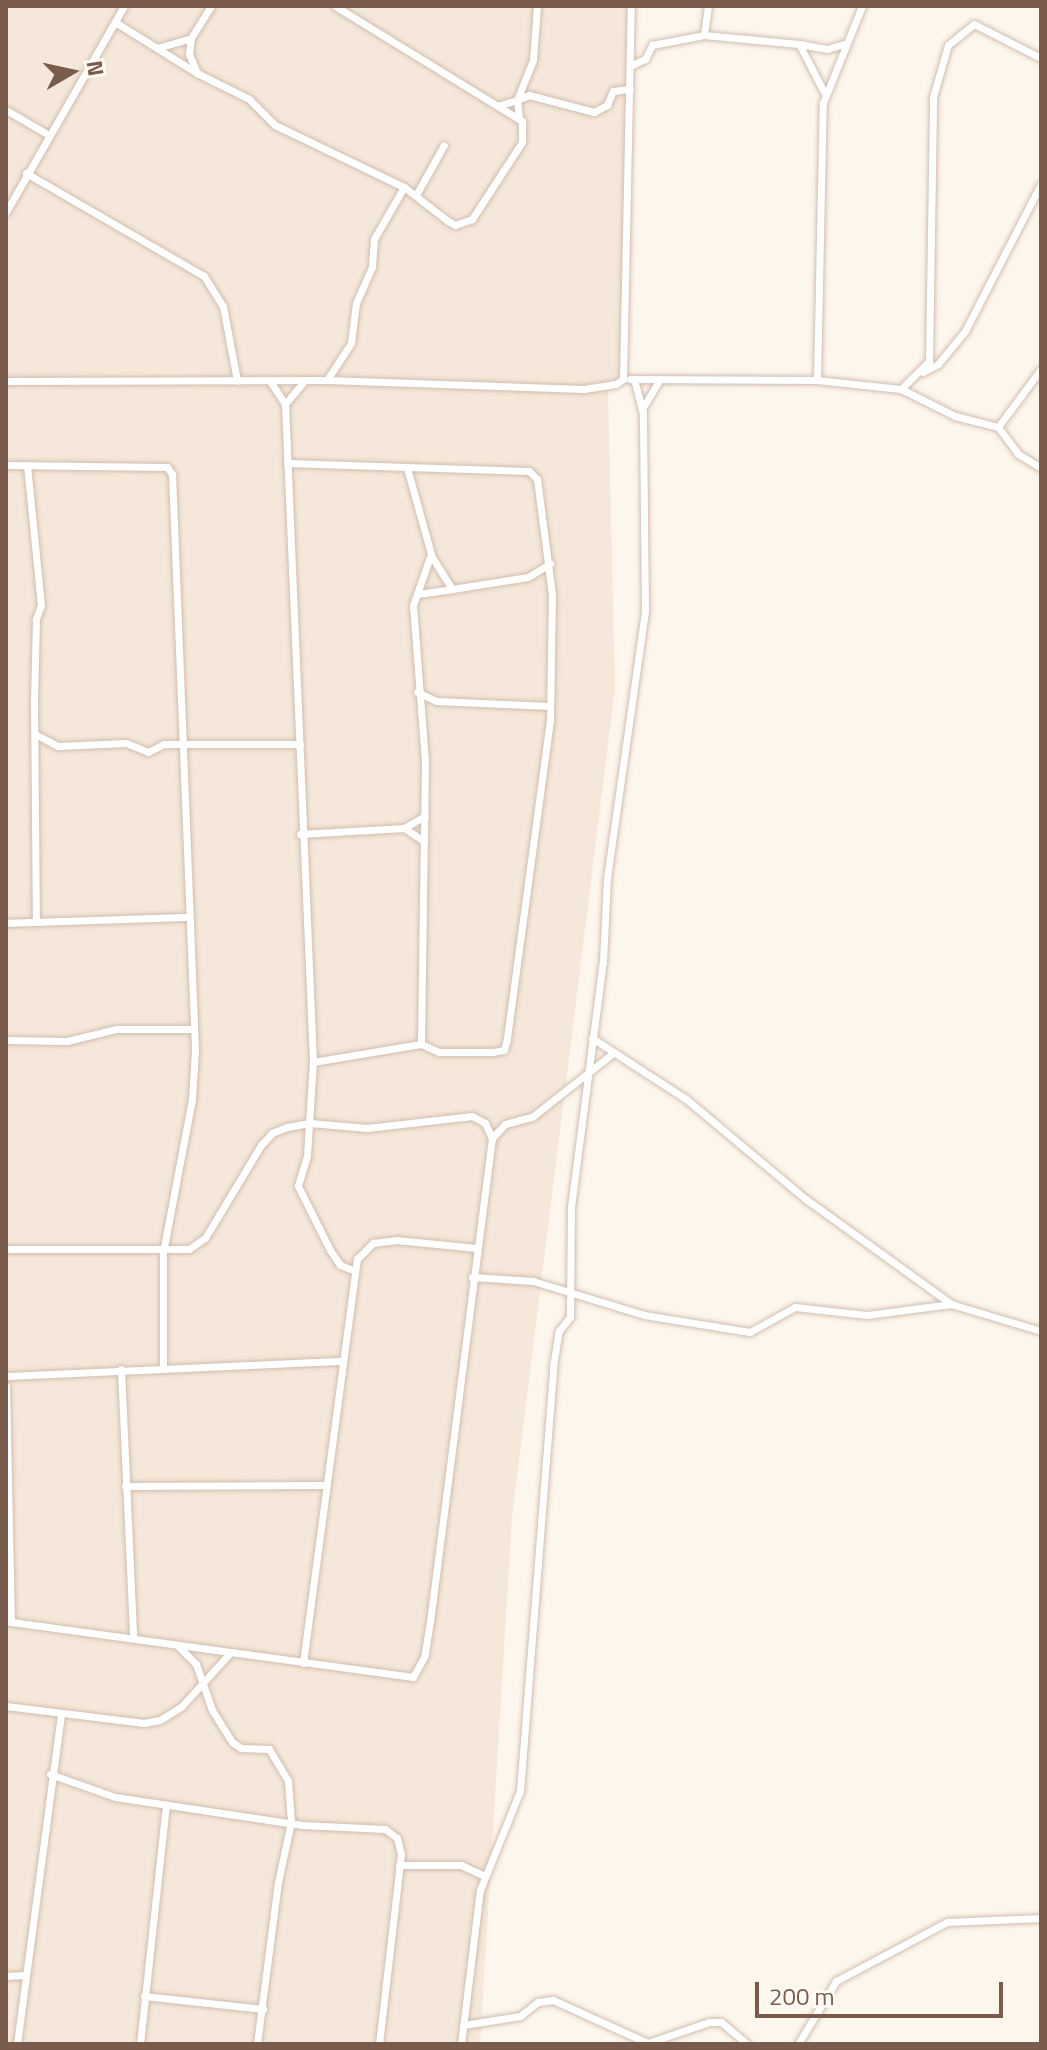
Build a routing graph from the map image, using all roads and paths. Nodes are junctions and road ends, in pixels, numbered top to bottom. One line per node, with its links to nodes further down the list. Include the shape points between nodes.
1 (124, 6): 8 (street)
2 (211, 6): 10 (street)
3 (335, 6): 20 (street)
4 (537, 6): 19 (street, via 533,60)
5 (631, 6): 15 (street)
6 (708, 6): 9 (street)
7 (862, 6): 12 (street)
8 (115, 22): 13 (street); 23 (street)
9 (704, 35): 11 (street); 15 (street, via 652,45 645,59)
10 (191, 38): 13 (street, via 170,48); 16 (street, via 189,54)
11 (799, 44): 12 (street, via 827,49); 18 (street)
12 (844, 44): 18 (street)
13 (155, 48): 16 (street)
14 (1041, 58): 31 (street, via 974,24 948,45 938,70 931,163 932,336 929,361)
15 (630, 66): 17 (street)
16 (197, 73): 27 (street, via 249,99 275,125)
17 (630, 89): 19 (street, via 613,91 607,105 594,112 539,94); 32 (street)
18 (825, 94): 35 (street, via 817,204)
19 (517, 100): 20 (street); 22 (street)
20 (500, 105): 22 (street)
21 (6, 110): 23 (street)
22 (519, 117): 28 (street, via 525,126 522,142 472,219 455,225)
23 (49, 135): 25 (street)
24 (444, 145): 28 (street)
25 (26, 173): 29 (street); 37 (street, via 204,276 223,306)
26 (1041, 184): 31 (street, via 965,331 938,364)
27 (404, 187): 28 (street); 34 (street, via 374,239 372,267 356,303 351,343)
28 (416, 195)
29 (6, 212)
30 (1041, 369): 44 (street)
31 (921, 373): 41 (street)
32 (623, 379): 33 (street); 34 (street, via 584,389)
33 (634, 379): 40 (street); 43 (street)
34 (327, 380): 39 (street)
35 (817, 380): 40 (street); 41 (street)
36 (6, 381): 37 (street)
37 (237, 381): 38 (street)
38 (270, 381): 39 (street); 42 (street)
39 (305, 381): 42 (street)
40 (659, 381): 43 (street)
41 (901, 389): 44 (street, via 955,416)
42 (285, 404): 45 (street)
43 (642, 409): 69 (street, via 645,611 607,878)
44 (998, 427): 49 (street, via 1018,454)
45 (287, 463): 48 (street); 60 (street)
46 (6, 465): 47 (street)
47 (27, 465): 58 (street, via 41,605 35,635); 59 (street, via 167,467 172,474)
48 (407, 468): 50 (street); 51 (street, via 529,471 537,479)
49 (1041, 468)
50 (431, 554): 54 (street, via 441,579); 55 (street)
51 (550, 564): 52 (street); 53 (street)
52 (533, 576): 53 (street); 54 (street)
53 (552, 587): 57 (street)
54 (452, 589): 55 (street)
55 (418, 594): 56 (street, via 413,605)
56 (417, 692): 57 (street, via 436,701); 61 (street)
57 (549, 706): 71 (street, via 504,1050 439,1052)
58 (35, 734): 59 (street, via 58,746 126,743 148,752); 66 (street)
59 (184, 744): 60 (street); 65 (street)
60 (300, 744): 63 (street)
61 (425, 816): 62 (street); 64 (street)
62 (404, 828): 63 (street); 64 (street)
63 (300, 834): 73 (street)
64 (424, 841): 71 (street)
65 (189, 917): 66 (street); 68 (street)
66 (36, 922): 67 (street)
67 (6, 923)
68 (194, 1029): 70 (street, via 116,1029 67,1041); 81 (street, via 192,1099)
69 (592, 1038): 72 (street); 74 (street)
70 (6, 1040)
71 (421, 1044): 73 (street)
72 (613, 1053): 74 (street); 85 (street, via 686,1099 807,1200)
73 (313, 1062): 75 (street)
74 (588, 1070): 77 (street, via 532,1117); 84 (street, via 571,1207)
75 (310, 1123): 76 (street, via 367,1128 472,1116); 81 (street, via 272,1133 205,1238 189,1249); 82 (street, via 298,1186 330,1250 340,1265)
76 (485, 1123): 77 (street); 78 (street)
77 (505, 1124): 78 (street)
78 (492, 1138): 79 (street)
79 (476, 1248): 82 (street, via 397,1240 373,1243 362,1251); 83 (street)
80 (6, 1249): 81 (street)
81 (163, 1253): 89 (street)
82 (353, 1270): 87 (street)
83 (472, 1277): 84 (street, via 533,1281); 98 (street, via 420,1670 413,1677 397,1678)
84 (567, 1293): 85 (street, via 644,1315 750,1332 795,1307 867,1315); 108 (street, via 570,1317 559,1331 553,1367 520,1791)
85 (951, 1304): 86 (street)
86 (1041, 1331)
87 (340, 1361): 89 (street); 92 (street)
88 (121, 1369): 89 (street); 90 (street); 93 (street)
89 (163, 1369)
90 (6, 1376)
91 (6, 1386): 94 (street)
92 (325, 1485): 93 (street); 98 (street)
93 (125, 1486): 95 (street)
94 (8, 1621): 95 (street)
95 (133, 1637): 96 (street)
96 (177, 1645): 97 (street); 99 (street)
97 (229, 1654): 98 (street); 99 (street)
98 (303, 1663)
99 (203, 1680): 101 (street, via 181,1707 160,1720); 105 (street, via 212,1710 232,1742 241,1748 269,1749 282,1765)
100 (6, 1706): 101 (street)
101 (61, 1715): 102 (street)
102 (50, 1774): 103 (street, via 95,1792); 110 (street)
103 (166, 1805): 104 (street); 112 (street)
104 (272, 1821): 105 (street); 106 (street)
105 (291, 1822): 106 (street); 107 (street, via 385,1829 397,1838)
106 (286, 1840): 113 (street)
107 (399, 1865): 108 (street, via 461,1865); 118 (street)
108 (485, 1876): 114 (street)
109 (1041, 1918): 121 (street, via 947,1922 836,1981)
110 (25, 1975): 111 (street); 115 (street)
111 (6, 1976)
112 (144, 1996): 113 (street); 116 (street)
113 (263, 2009): 117 (street)
114 (464, 2025): 119 (street); 120 (street, via 520,2016 538,2002 553,2000 648,2043 721,2022)
115 (17, 2044)
116 (140, 2044)
117 (257, 2044)
118 (379, 2044)
119 (461, 2044)
120 (747, 2044)
121 (798, 2044)

